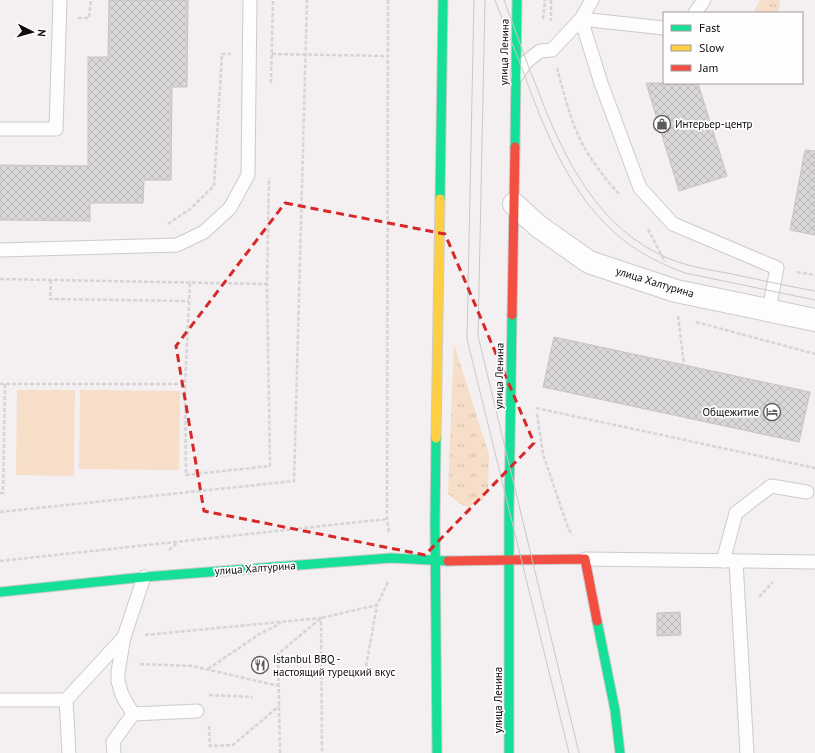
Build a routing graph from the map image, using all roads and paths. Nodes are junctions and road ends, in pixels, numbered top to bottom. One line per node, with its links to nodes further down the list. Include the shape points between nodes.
1 (60, 0): 21 (lane, via 56,129)
2 (250, 0): 15 (lane)
3 (273, 0): 16 (path)
4 (307, 0): 17 (path)
5 (388, 0): 18 (path)
6 (443, 0): 51 (main road)
7 (517, 0): 19 (main road, улица Ленина)
8 (545, 0): 14 (path)
9 (592, 0): 12 (lane)
10 (704, 0): 11 (lane)
11 (696, 12)
12 (581, 19): 13 (lane); 14 (lane, via 552,50); 31 (lane, via 600,83 640,188 673,224 777,268)
13 (663, 28)
14 (540, 51): 19 (lane, via 526,62)
15 (249, 54): 16 (path); 24 (path, via 222,54 214,186 190,209); 25 (lane, via 248,175 230,208 204,232 177,245)
16 (272, 54): 17 (path); 20 (path)
17 (306, 55): 18 (path); 45 (path, via 294,481)
18 (388, 56): 46 (path)
19 (515, 78): 23 (main road, улица Ленина)
20 (271, 86)
21 (0, 130)
22 (269, 173): 29 (path)
23 (514, 204): 31 (street, улица Халтурина, via 538,226 589,262 676,291); 49 (main road, улица Ленина)
24 (162, 227)
25 (0, 250)
26 (0, 279): 27 (path)
27 (51, 280): 28 (path); 30 (path, via 50,299)
28 (190, 283): 29 (path); 30 (path)
29 (267, 284): 39 (path, via 270,466 186,475)
30 (189, 301): 39 (path)
31 (769, 310): 34 (street, улица Халтурина)
32 (678, 318): 33 (path)
33 (686, 320)
34 (815, 320)
35 (694, 322): 36 (path)
36 (815, 354)
37 (0, 384): 38 (path)
38 (5, 384): 39 (path); 44 (path, via 3,493)
39 (185, 384)
40 (535, 401): 41 (path)
41 (536, 408): 42 (path); 48 (path, via 543,454 568,528)
42 (815, 468)
43 (807, 492): 52 (lane, via 771,486 736,513)
44 (0, 493)
45 (0, 512)
46 (388, 519): 47 (path); 50 (path)
47 (391, 558): 51 (main road, улица Халтурина); 54 (main road, улица Халтурина); 57 (path, via 389,581)
48 (585, 559): 49 (main road, улица Халтурина); 52 (lane); 80 (main road, via 616,710)
49 (510, 560): 51 (main road, улица Халтурина); 79 (main road, улица Ленина)
50 (0, 561)
51 (436, 561): 78 (main road)
52 (730, 561): 53 (lane); 58 (lane)
53 (815, 562)
54 (144, 577): 56 (main road, улица Халтурина); 61 (lane)
55 (774, 581): 58 (path)
56 (0, 592)
57 (377, 605): 59 (path); 64 (path)
58 (739, 616): 81 (lane)
59 (321, 618): 60 (path); 65 (path, via 278,654); 77 (path)
60 (284, 622): 61 (path); 62 (path, via 258,635)
61 (124, 637): 63 (lane); 69 (lane)
62 (208, 669): 63 (path, via 142,664); 65 (path)
63 (118, 672): 72 (lane, via 122,695)
64 (364, 678)
65 (279, 686): 70 (path)
66 (209, 695): 67 (path)
67 (254, 697)
68 (0, 700): 69 (lane)
69 (66, 700): 74 (lane)
70 (280, 706): 73 (path, via 233,745 210,746); 76 (path)
71 (196, 711): 72 (lane)
72 (133, 714): 75 (lane, via 113,742)
73 (209, 725)
74 (68, 753)
75 (114, 753)
76 (280, 753)
77 (322, 753)
78 (437, 753)
79 (510, 753)
80 (620, 753)
81 (747, 753)

